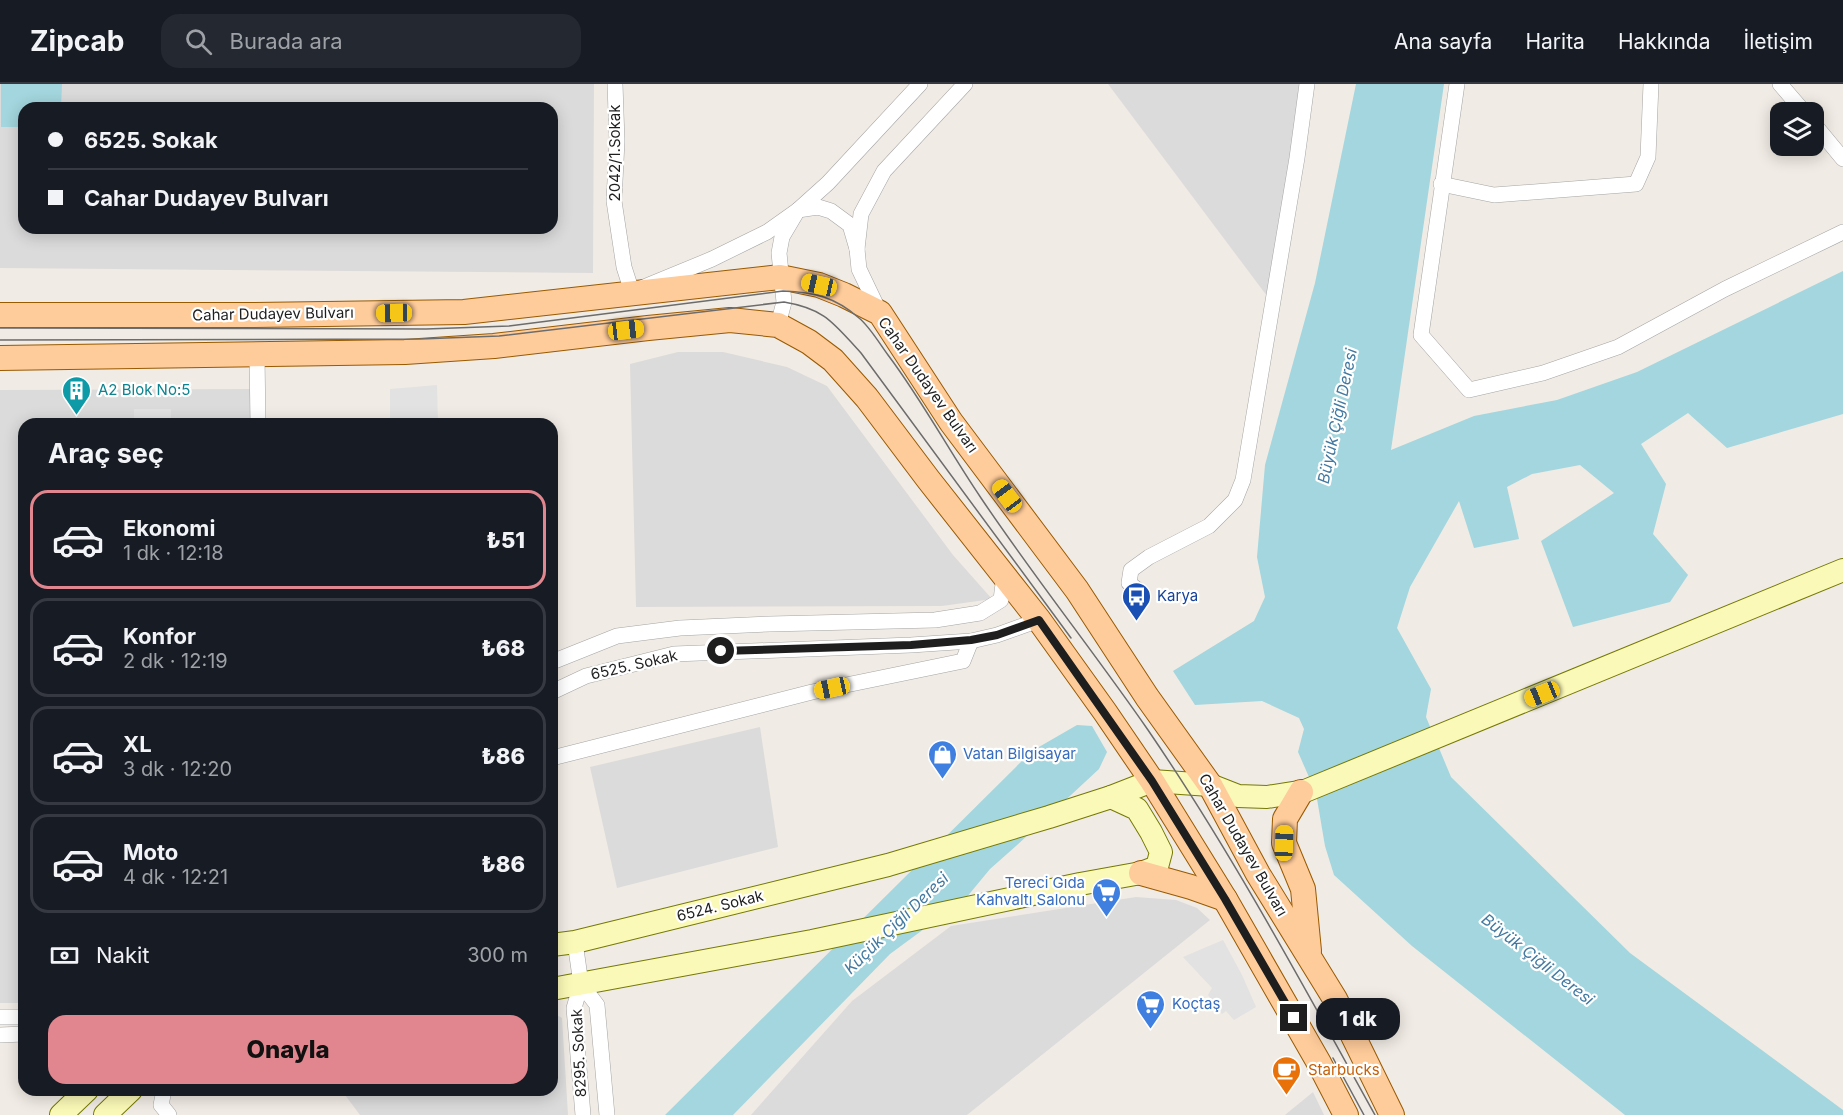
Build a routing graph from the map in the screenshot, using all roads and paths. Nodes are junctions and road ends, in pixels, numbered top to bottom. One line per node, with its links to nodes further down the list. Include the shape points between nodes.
1 (615, 84): 16 (street, 2042/1.Sokak, via 614,201)
2 (920, 84): 12 (street)
3 (965, 84): 14 (street, via 884,171 861,214)
4 (1307, 84): 25 (street, via 1243,480 1235,500 1209,526 1149,556 1131,570 1129,583)
5 (1457, 84): 11 (street)
6 (1651, 84): 11 (street, via 1648,157 1636,184 1494,195)
7 (1780, 84): 8 (street)
8 (1795, 102)
9 (1824, 136): 10 (street)
10 (1843, 159)
11 (1442, 184): 13 (street, via 1421,335 1469,390 1543,373 1618,347)
12 (798, 210): 14 (street, via 818,207 831,211 850,225); 15 (street, via 782,237); 16 (street, via 767,232)
13 (1843, 232)
14 (856, 249): 17 (street, via 859,269)
15 (780, 276): 16 (main road, Cahar Dudayev Bulvarı); 17 (main road, Cahar Dudayev Bulvarı, via 819,285); 19 (street, via 784,302)
16 (632, 292): 18 (main road, Cahar Dudayev Bulvarı, via 464,312)
17 (880, 313): 32 (main road, Cahar Dudayev Bulvarı, via 951,422 1077,590)
18 (0, 315)
19 (778, 325): 20 (main road, via 730,321 405,352); 24 (main road, via 833,360 867,398)
20 (257, 355): 21 (main road); 22 (street)
21 (0, 358)
22 (258, 418)
23 (1843, 570): 33 (street)
24 (1004, 576): 26 (main road); 28 (street, 6525. Sokak, via 1000,600 980,614 935,620 680,628 617,636)
25 (1139, 591)
26 (1039, 620): 27 (street, 6525. Sokak); 31 (main road)
27 (971, 640): 29 (street, 6525. Sokak, via 674,654 586,676); 30 (street, via 963,661 812,692)
28 (558, 660)
29 (558, 689)
30 (558, 756)
31 (1152, 781): 32 (street); 34 (street, 6524. Sokak); 36 (main road)
32 (1210, 785): 33 (street, via 1238,796); 39 (main road, Cahar Dudayev Bulvarı)
33 (1299, 792): 39 (main road, via 1285,819 1284,843 1303,889)
34 (1111, 797): 35 (street, via 1137,809 1161,852 1157,867); 37 (street, 6524. Sokak, via 888,865)
35 (1141, 873): 36 (main road); 40 (street)
36 (1225, 899): 54 (main road)
37 (575, 942): 38 (street, 6524. Sokak); 40 (street)
38 (558, 944)
39 (1309, 957): 55 (main road, Cahar Dudayev Bulvarı, via 1335,999)
40 (581, 984): 41 (street); 52 (street, 8295. Sokak, via 574,1008); 53 (street, 8295. Sokak, via 597,1005)
41 (558, 988)
42 (0, 1017): 43 (street)
43 (18, 1017)
44 (18, 1034): 45 (street)
45 (0, 1035)
46 (81, 1096): 49 (street)
47 (125, 1096): 50 (street)
48 (163, 1096): 51 (street, via 161,1105)
49 (61, 1115)
50 (105, 1115)
51 (169, 1115)
52 (583, 1115)
53 (607, 1115)
54 (1346, 1115)
55 (1392, 1115)

